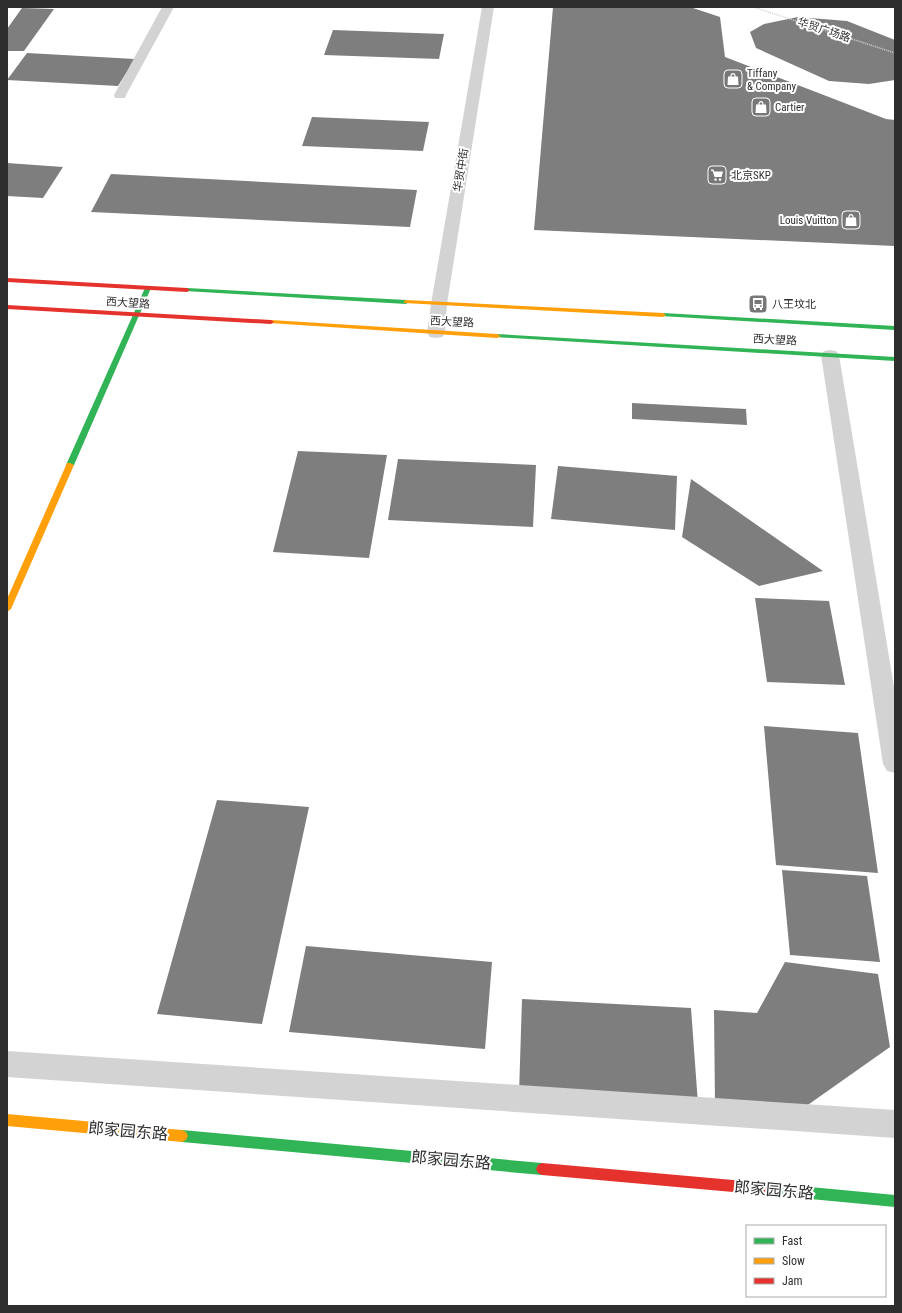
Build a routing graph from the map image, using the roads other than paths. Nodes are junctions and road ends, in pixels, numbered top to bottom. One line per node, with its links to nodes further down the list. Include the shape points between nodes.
1 (168, 7): 3 (lane)
2 (488, 7): 6 (street, 华贸中街)
3 (120, 95)
4 (7, 280): 5 (main road, 西大望路)
5 (148, 288): 6 (main road, 西大望路); 8 (main road)
6 (439, 304): 9 (main road, 西大望路); 10 (street, 华贸中街)
7 (7, 307): 8 (main road, 西大望路)
8 (136, 316): 10 (main road, 西大望路); 13 (main road)
9 (895, 328)
10 (436, 333): 11 (main road, 西大望路)
11 (830, 355): 12 (main road, 西大望路); 14 (street)
12 (895, 359)
13 (7, 609)
14 (895, 764)
15 (7, 1064): 17 (street)
16 (7, 1120): 18 (main road, 郎家园东路)
17 (895, 1124)
18 (895, 1201)

